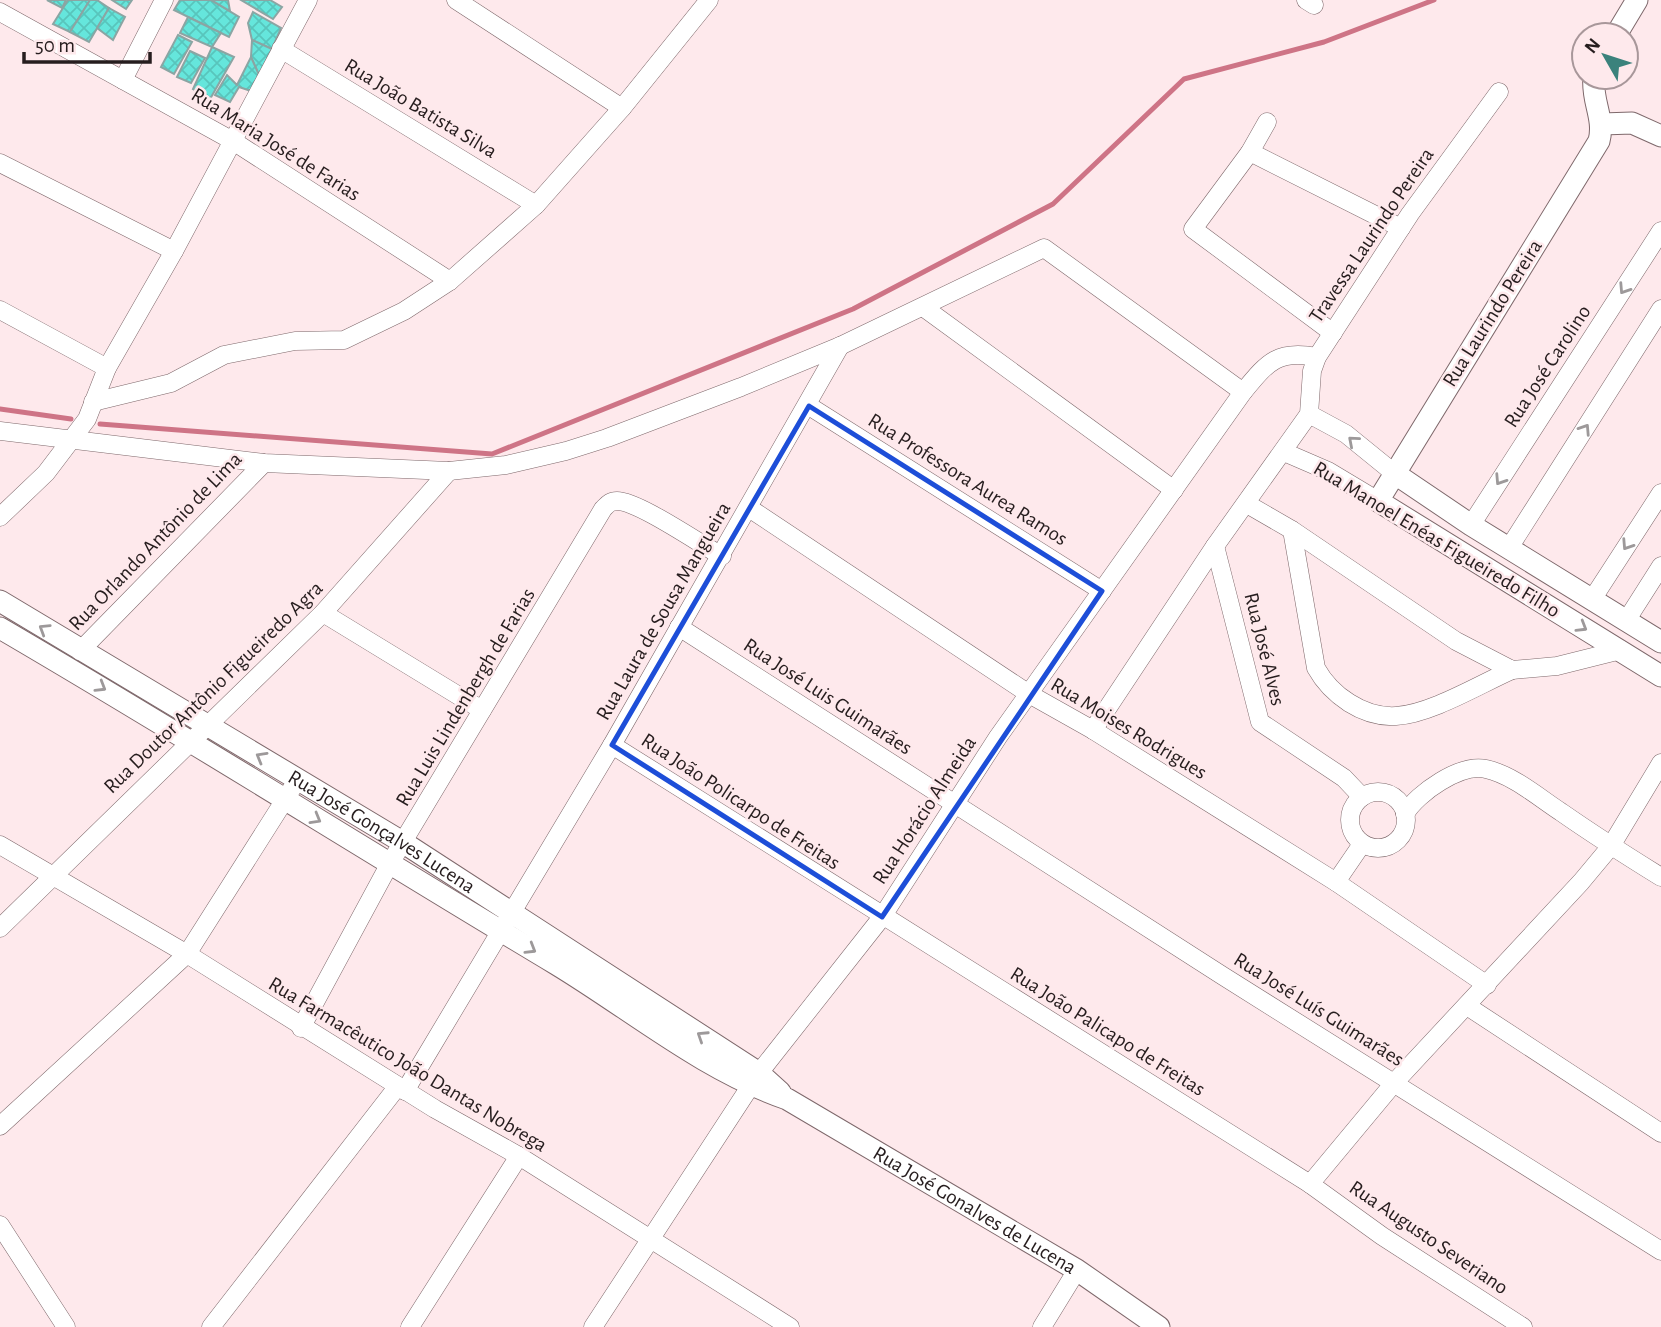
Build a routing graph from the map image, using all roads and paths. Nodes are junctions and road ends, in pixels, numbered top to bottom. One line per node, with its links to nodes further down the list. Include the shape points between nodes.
1 (164, 0): 9 (street)
2 (308, 0): 8 (street)
3 (456, 0): 12 (street)
4 (1637, 0): 7 (street)
5 (703, 2): 12 (street)
6 (5, 9): 9 (street, Rua Maria José de Farias)
7 (1624, 21)
8 (281, 50): 16 (street); 19 (street, Rua João Batista Silva)
9 (123, 80): 16 (street, Rua Maria José de Farias)
10 (1593, 91): 14 (street)
11 (1499, 92): 20 (street, Travessa Laurindo Pereira)
12 (622, 108): 19 (street)
13 (1267, 122): 17 (street)
14 (1602, 124): 15 (street, via 1632,123); 40 (street, Rua Laurindo Pereira, via 1599,141)
15 (1661, 136)
16 (233, 141): 22 (street); 23 (street, Rua Maria José de Farias)
17 (1250, 152): 20 (street); 27 (street, via 1192,229)
18 (0, 163): 22 (street)
19 (536, 205): 23 (street)
20 (1401, 228): 27 (street, Travessa Laurindo Pereira)
21 (1661, 231): 47 (street, Rua José Carolino, one-way to 47)
22 (174, 251): 30 (street)
23 (450, 281): 32 (street, via 404,311 344,340 295,341 224,355 171,383)
24 (923, 307): 28 (street); 31 (street, via 1044,247); 41 (street)
25 (1661, 309): 50 (street, one-way to 25)
26 (0, 310): 30 (street)
27 (1333, 333): 29 (street, Travessa Laurindo Pereira)
28 (841, 346): 33 (street, Rua Laura de Sousa Mangueira); 39 (street, via 566,451 506,465)
29 (1317, 357): 31 (street, Rua Horácio Almeida, via 1298,353 1278,358); 34 (street, Travessa Laurindo Pereira)
30 (107, 368): 32 (street)
31 (1243, 392): 41 (street, Rua Horácio Almeida)
32 (93, 402): 36 (street)
33 (809, 406): 45 (street, Rua Laura de Sousa Mangueira); 53 (street, Rua Professora Aurea Ramos)
34 (1309, 414): 37 (street); 40 (street, Rua Manoel Enéas Figueiredo Filho, one-way to 34, via 1346,434)
35 (0, 431): 36 (street)
36 (73, 440): 38 (street); 46 (street)
37 (1284, 452): 43 (street, Rua Manoel Enéas Figueiredo Filho); 44 (street)
38 (264, 463): 39 (street); 62 (street, Rua Orlando Antônio de Lima)
39 (449, 471): 56 (street, Rua Doutor Antônio Figueiredo Agra)
40 (1394, 473): 43 (street, Rua Laurindo Pereira); 47 (street, Rua Manoel Enéas Figueiredo Filho)
41 (1174, 490): 53 (street, Rua Horácio Almeida)
42 (1661, 493): 54 (street, one-way to 54)
43 (1378, 501): 61 (street, Rua Manoel Enéas Figueiredo Filho, one-way to 61)
44 (1247, 504): 48 (street); 49 (street)
45 (749, 508): 51 (street, Rua Laura de Sousa Mangueira); 65 (street, Rua Moises Rodrigues)
46 (0, 517)
47 (1471, 525): 50 (street, Rua Manoel Enéas Figueiredo Filho)
48 (1292, 530): 63 (street, via 1456,641); 63 (street, via 1316,668 1340,698 1394,716)
49 (1215, 546): 68 (street); 73 (street, Rua José Alves, via 1260,722 1345,778)
50 (1508, 548): 54 (street, Rua Manoel Enéas Figueiredo Filho)
51 (722, 556): 58 (street, Rua Laura de Sousa Mangueira); 66 (street, Rua Luis Lindenbergh de Farias, via 638,508 610,502 595,519)
52 (1661, 566): 57 (street)
53 (1102, 591): 65 (street, Rua Horácio Almeida)
54 (1593, 598): 57 (street, Rua Manoel Enéas Figueiredo Filho)
55 (0, 601): 62 (street, Rua José Gonçalves Lucena, one-way to 55)
56 (323, 613): 66 (street); 67 (street, Rua Doutor Antônio Figueiredo Agra)
57 (1626, 621): 60 (street, Rua Manoel Enéas Figueiredo Filho)
58 (679, 626): 70 (street, Rua Laura de Sousa Mangueira); 75 (street, Rua José Luis Guimarães)
59 (0, 628): 69 (street, Rua José Gonçalves Lucena, one-way to 69)
60 (1661, 642)
61 (1621, 650): 63 (street, via 1557,666); 64 (street, Rua Manoel Enéas Figueiredo Filho)
62 (80, 651): 67 (street, Rua José Gonçalves Lucena)
63 (1512, 670)
64 (1661, 676)
65 (1030, 694): 68 (street, Rua Moises Rodrigues); 75 (street, Rua Horácio Almeida)
66 (482, 710): 77 (street, Rua Luis Lindenbergh de Farias)
67 (207, 725): 69 (street, Rua Doutor Antônio Figueiredo Agra); 72 (street, Rua José Gonçalves Lucena, one-way to 67)
68 (1093, 730): 84 (street, Rua Moises Rodrigues)
69 (191, 742): 74 (street, Rua José Gonçalves Lucena); 82 (street, Rua Doutor Antônio Figueiredo Agra)
70 (612, 745): 85 (street, Rua João Policarpo de Freitas); 86 (street, Rua Laura de Sousa Mangueira)
71 (1661, 762): 80 (street)
72 (298, 779): 74 (street); 77 (street, Rua José Gonçalves Lucena)
73 (1362, 797): 76 (street, via 1383,793 1401,804); 78 (street, via 1350,815 1354,836)
74 (285, 801): 81 (street, Rua José Gonçalves Lucena, one-way to 81); 88 (street)
75 (953, 804): 85 (street, Rua Horácio Almeida); 93 (street, Rua José Luís Guimarães)
76 (1405, 814): 78 (street, via 1405,825 1393,843 1383,848); 80 (street, via 1419,795 1463,772 1484,768 1514,781)
77 (404, 843): 81 (street, Rua Luis Lindenbergh de Farias); 86 (street, Rua José Gonçalves Lucena)
78 (1362, 844): 84 (street)
79 (0, 845): 82 (street, Rua Farmacêutico João Dantas Nobrega)
80 (1611, 846): 83 (street); 89 (street)
81 (389, 865): 86 (street, Rua José Gonçalves Lucena); 91 (street, Rua Luis Lindenbergh de Farias)
82 (53, 877): 87 (street, Rua Doutor Antônio Figueiredo Agra); 88 (street, Rua Farmacêutico João Dantas Nobrega)
83 (1661, 877)
84 (1336, 882): 89 (street, Rua Moises Rodrigues)
85 (882, 917): 92 (street, Rua Horácio Almeida); 98 (street, Rua João Palicapo de Freitas)
86 (507, 923): 92 (street, Rua José Gonçalves Lucena); 94 (street, Rua Laura de Sousa Mangueira)
87 (0, 928)
88 (187, 954): 91 (street, Rua Farmacêutico João Dantas Nobrega); 95 (street)
89 (1487, 985): 90 (street)
90 (1467, 1006): 93 (street); 96 (street)
91 (301, 1028): 94 (street, Rua Farmacêutico João Dantas Nobrega)
92 (755, 1080): 100 (street, Rua Horácio Almeida); 102 (street, Rua José Gonalves de Lucena)
93 (1394, 1083): 98 (street); 101 (street, Rua José Luís Guimarães)
94 (402, 1089): 97 (street, Rua Farmacêutico João Dantas Nobrega); 104 (street, Rua Laura de Sousa Mangueira)
95 (0, 1126)
96 (1661, 1133)
97 (519, 1156): 100 (street, Rua Farmacêutico João Dantas Nobrega); 105 (street)
98 (1310, 1184): 110 (street, Rua Augusto Severiano)
99 (0, 1225): 103 (street)
100 (650, 1240): 106 (street, Rua Horácio Almeida); 107 (street, Rua Farmacêutico João Dantas Nobrega)
101 (1661, 1251)
102 (1077, 1270): 108 (street); 109 (street, Rua José Gonalves de Lucena)
103 (66, 1327)
104 (211, 1327)
105 (410, 1327)
106 (593, 1327)
107 (790, 1327)
108 (1042, 1327)
109 (1159, 1327)
110 (1523, 1327)

